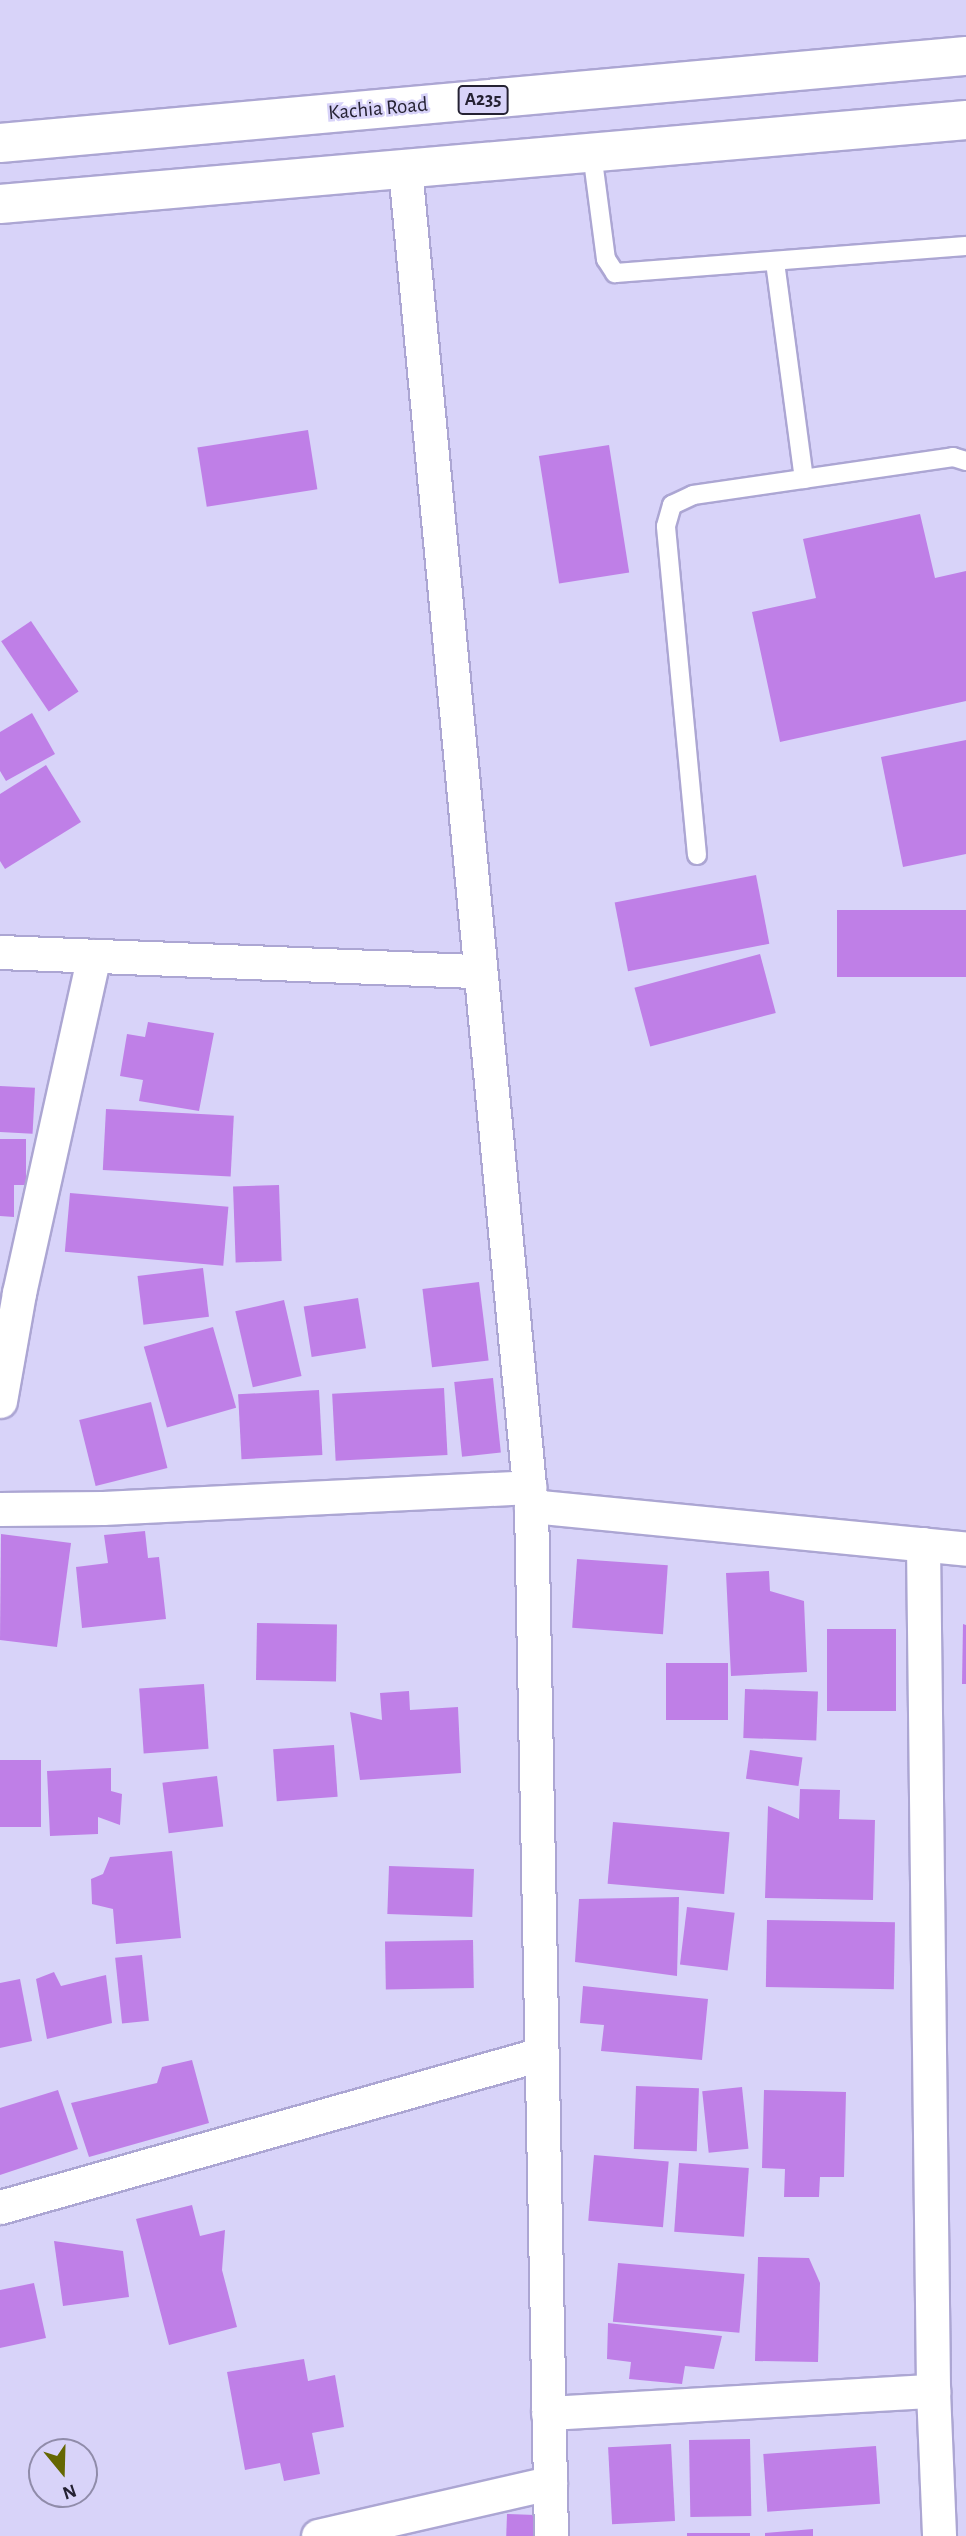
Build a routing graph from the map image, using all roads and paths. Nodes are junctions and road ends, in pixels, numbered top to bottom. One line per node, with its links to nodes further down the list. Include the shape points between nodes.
1 (966, 56): 3 (highway, Kachia Road / A235)
2 (966, 120): 4 (highway)
3 (0, 143)
4 (592, 153): 5 (highway); 8 (lane, via 606,259 615,273)
5 (405, 169): 6 (highway); 14 (street)
6 (0, 204)
7 (966, 246): 8 (lane)
8 (775, 262): 10 (lane)
9 (966, 461): 10 (lane, via 953,457)
10 (804, 479): 11 (lane, via 693,495 672,505 666,526)
11 (697, 855)
12 (0, 952): 13 (street)
13 (94, 956): 14 (street); 15 (street)
14 (480, 971): 17 (street)
15 (9, 1293): 16 (street)
16 (0, 1401)
17 (530, 1496): 18 (street); 19 (street); 21 (street)
18 (0, 1509)
19 (923, 1544): 20 (street); 23 (street)
20 (966, 1549)
21 (541, 2054): 22 (street); 24 (street)
22 (0, 2207)
23 (933, 2391): 24 (street); 28 (street)
24 (548, 2413): 25 (street)
25 (550, 2483): 26 (street); 27 (street)
26 (318, 2536)
27 (551, 2536)
28 (939, 2536)

